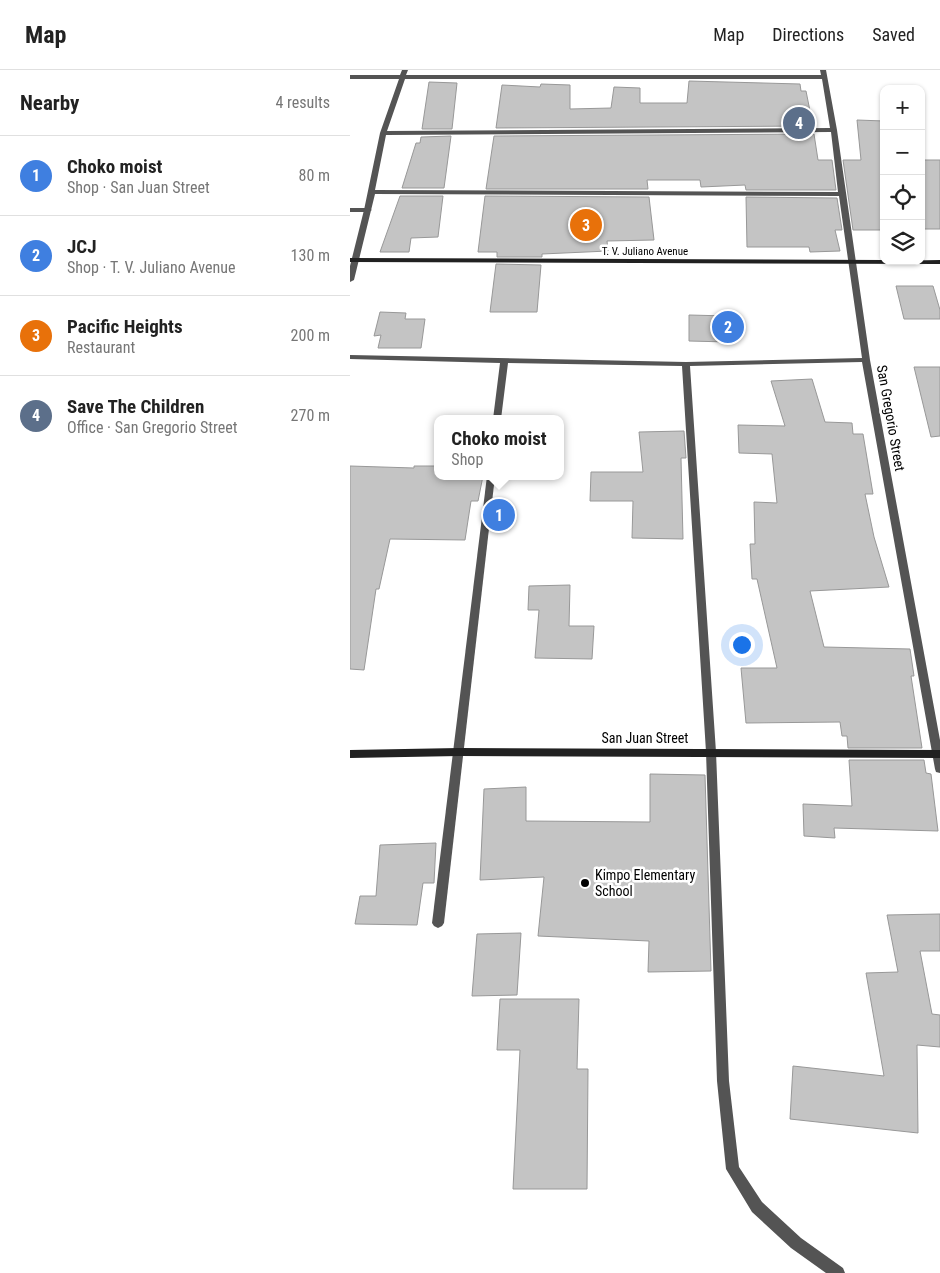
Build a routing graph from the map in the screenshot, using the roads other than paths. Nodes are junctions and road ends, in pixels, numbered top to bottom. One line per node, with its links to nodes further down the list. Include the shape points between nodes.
1 (824, 73): 2 (street); 4 (street, San Gregorio Street)
2 (404, 74): 3 (street); 5 (street)
3 (350, 77)
4 (834, 130): 5 (street); 7 (street, San Gregorio Street)
5 (383, 132): 6 (street)
6 (371, 192): 7 (street); 9 (street)
7 (842, 194): 11 (street, San Gregorio Street)
8 (350, 210): 9 (street)
9 (368, 210): 10 (street)
10 (353, 260): 11 (main road, T. V. Juliano Avenue); 13 (street)
11 (852, 262): 12 (main road, T. V. Juliano Avenue); 15 (street, San Gregorio Street)
12 (940, 262)
13 (350, 280)
14 (350, 357): 16 (street)
15 (866, 360): 17 (street); 23 (street, San Gregorio Street)
16 (504, 361): 17 (street); 18 (street)
17 (686, 364): 21 (street)
18 (497, 415)
19 (491, 480): 20 (street)
20 (459, 752): 21 (main road, San Juan Street); 22 (main road, San Juan Street); 25 (street)
21 (711, 752): 23 (main road, San Juan Street); 26 (street, via 723,1081 734,1169 757,1207 796,1243)
22 (350, 754)
23 (938, 754): 24 (street, San Gregorio Street)
24 (940, 769)
25 (438, 923)
26 (838, 1273)

